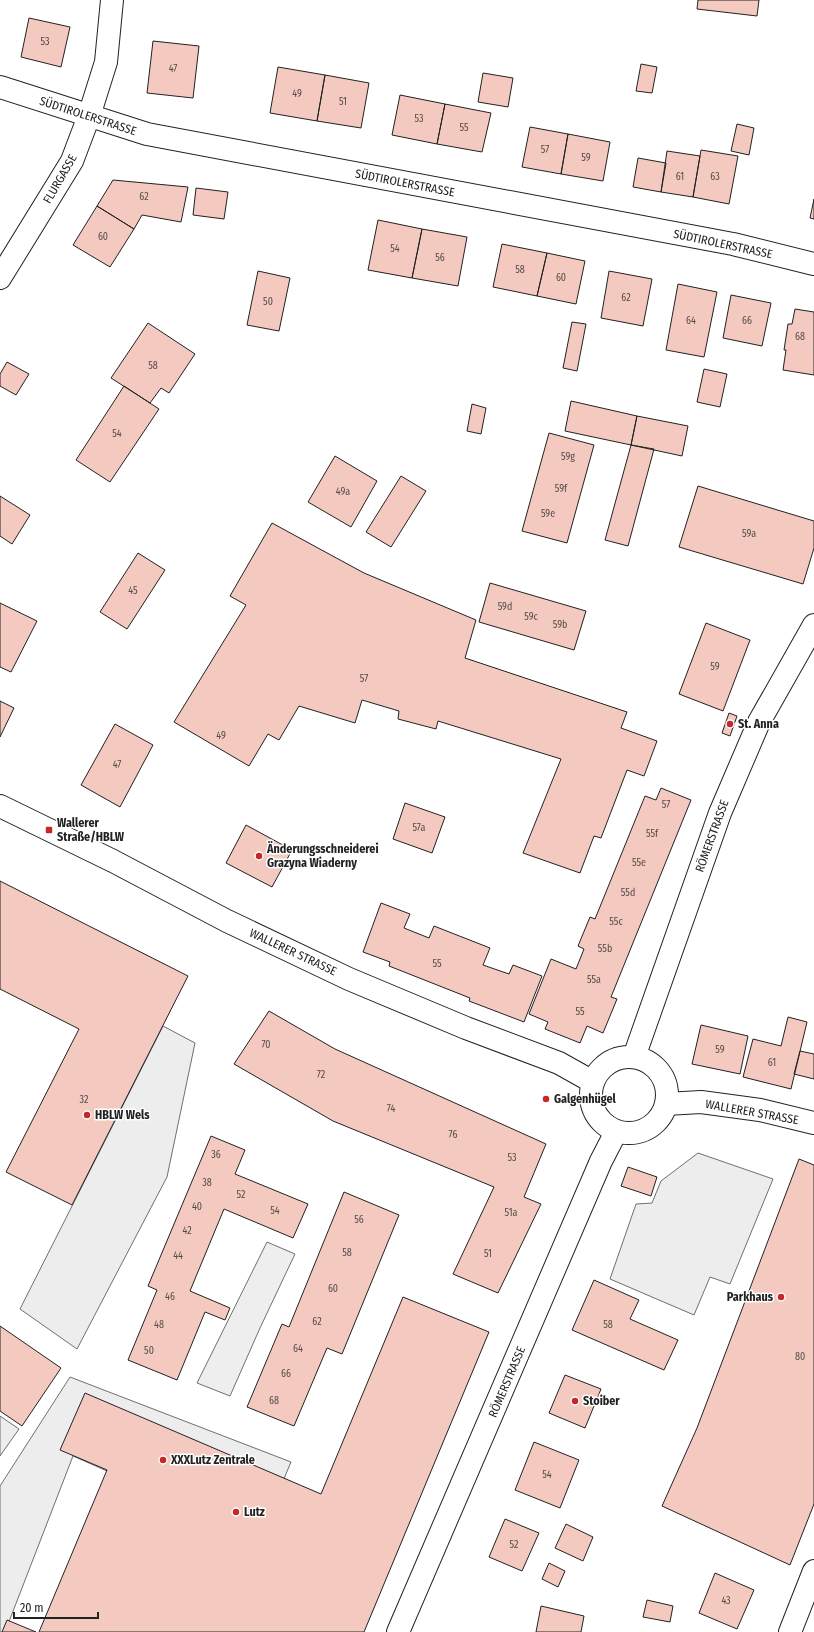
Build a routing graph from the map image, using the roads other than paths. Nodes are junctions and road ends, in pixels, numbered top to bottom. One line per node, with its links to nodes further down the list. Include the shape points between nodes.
1 (112, 0): 3 (street, FLURGASSE, via 106,62)
2 (0, 87): 3 (street, SÜDTIROLERSTRASSE)
3 (89, 116): 4 (street, SÜDTIROLERSTRASSE, via 147,134 733,244); 5 (street, FLURGASSE, via 72,161)
4 (814, 264)
5 (0, 278)
6 (814, 625): 8 (street, RÖMERSTRASSE, via 759,722 720,813)
7 (0, 806): 9 (street, WALLERER STRASSE, via 349,979 466,1028 560,1063)
8 (634, 1057): 9 (street, via 620,1058 608,1063 599,1071); 10 (street, via 650,1063 662,1076 667,1091)
9 (593, 1082): 12 (street, via 590,1095 593,1109 601,1122)
10 (666, 1104): 11 (street, WALLERER STRASSE, via 701,1102 760,1110); 12 (street, via 658,1121 646,1130 630,1134)
11 (814, 1123)
12 (616, 1132): 14 (street, RÖMERSTRASSE, via 601,1161)
13 (814, 1571): 15 (street)
14 (398, 1632)
15 (790, 1632)

